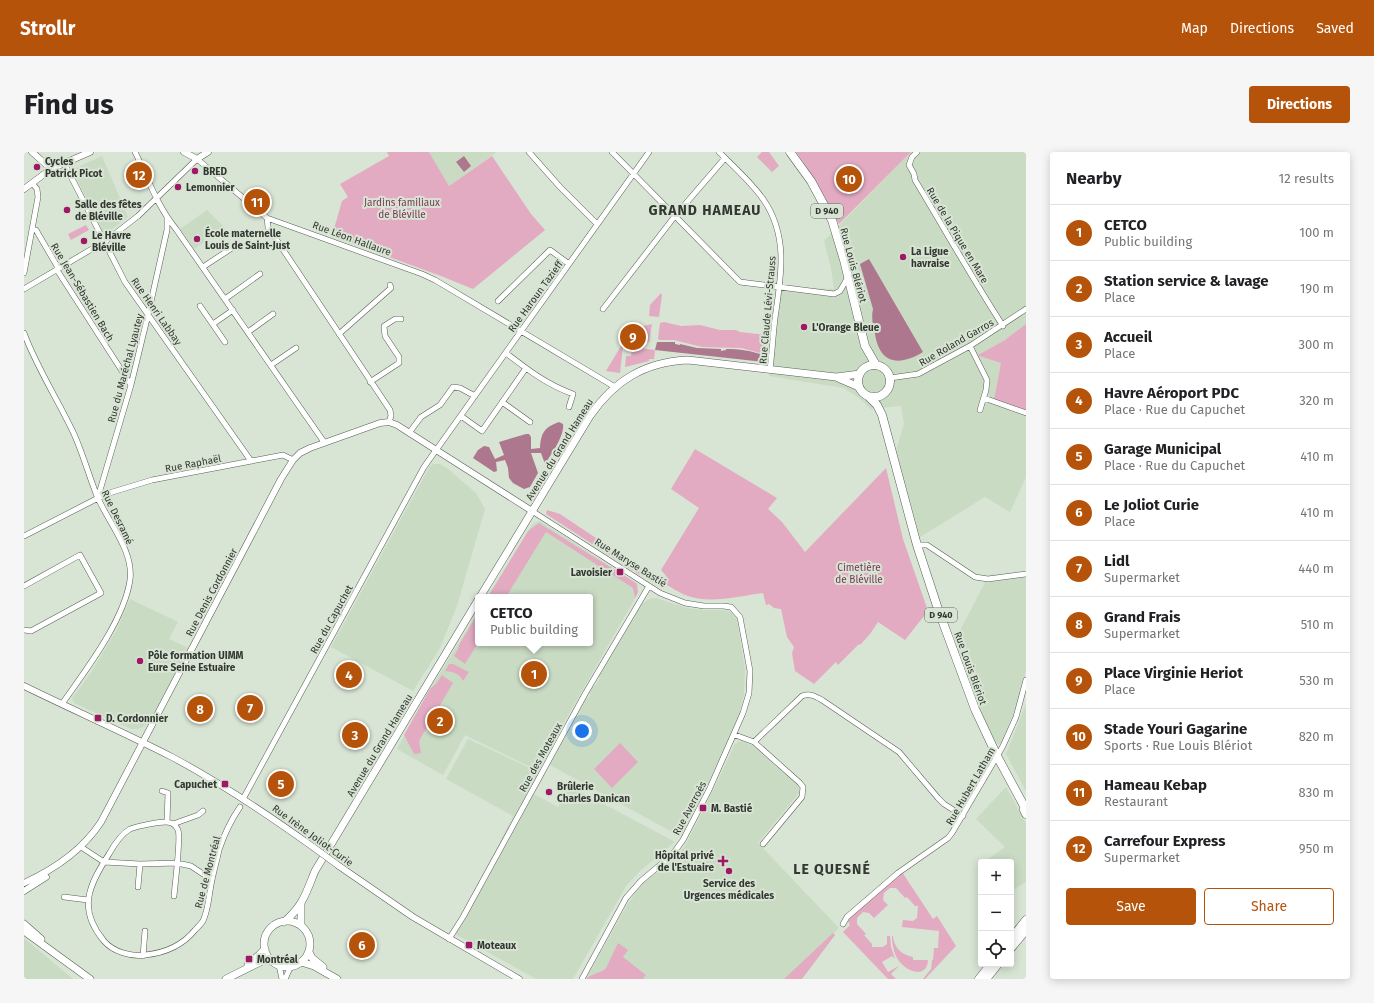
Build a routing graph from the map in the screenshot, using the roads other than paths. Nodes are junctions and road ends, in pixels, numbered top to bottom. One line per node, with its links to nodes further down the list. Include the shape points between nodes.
1 (32, 152): 15 (street)
2 (90, 152): 14 (street)
3 (135, 152): 19 (street)
4 (184, 152): 13 (street, Rue Léon Hallaure)
5 (208, 152): 13 (street)
6 (529, 152): 23 (street)
7 (612, 152): 16 (street)
8 (649, 152): 16 (street, Rue Haroun Tazieff)
9 (719, 152): 12 (street, Rue Claude Lévi-Strauss)
10 (790, 152): 32 (main road, Rue Louis Blériot / D 940, via 812,181 832,220)
11 (916, 152): 46 (street, Rue de la Pique en Mare, via 909,165 915,180)
12 (725, 158): 20 (street); 34 (street, Rue Claude Lévi-Strauss, via 764,199 771,213 782,255)
13 (197, 159): 19 (street); 22 (street, Rue Léon Hallaure)
14 (64, 163): 15 (street); 25 (street, Rue Henri Labbay)
15 (51, 169): 17 (street)
16 (633, 174): 20 (street); 23 (street, Rue Haroun Tazieff)
17 (32, 183): 18 (street); 24 (street, via 38,197)
18 (24, 189)
19 (156, 199): 21 (street); 25 (street)
20 (675, 216): 34 (street, via 740,282); 39 (street)
21 (167, 218): 28 (street); 43 (street, Rue du Maréchal Lyautey, via 167,230)
22 (267, 218): 47 (street, Rue Léon Hallaure, via 422,274); 50 (street, via 268,227)
23 (597, 224): 27 (street, Rue Haroun Tazieff)
24 (33, 229): 29 (street, Rue Jean-Sébastien Bach, via 36,230); 30 (street)
25 (105, 242): 29 (street); 43 (street, Rue Henri Labbay, via 125,282)
26 (238, 244): 28 (street)
27 (569, 264): 37 (street, via 550,250); 47 (street, Rue Haroun Tazieff)
28 (203, 267): 36 (street)
29 (58, 270): 35 (street); 64 (street, Rue Jean-Sébastien Bach)
30 (24, 273)
31 (260, 274): 36 (street)
32 (848, 277): 34 (street, via 840,291 834,294); 52 (main road, Rue Louis Blériot / D 940)
33 (390, 285): 50 (street, via 391,288)
34 (779, 287): 59 (street, Rue Claude Lévi-Strauss)
35 (24, 289)
36 (225, 299): 41 (street)
37 (498, 301)
38 (200, 306): 45 (street)
39 (603, 309)
40 (1026, 309): 46 (street, Rue Roland Garros)
41 (233, 310): 45 (street); 48 (street)
42 (273, 314): 48 (street)
43 (148, 315): 64 (street, Rue du Maréchal Lyautey); 83 (street, Rue Henri Labbay)
44 (401, 319): 63 (street, via 395,319 384,326 385,336 399,357 399,363)
45 (213, 324): 51 (street)
46 (1003, 326): 53 (street, Rue Roland Garros)
47 (521, 331): 55 (street, Rue Haroun Tazieff); 65 (street, Rue Léon Hallaure)
48 (248, 332): 56 (street)
49 (24, 333): 84 (street, Rue Desramé, via 74,436)
50 (339, 334): 63 (street)
51 (225, 342)
52 (865, 346): 57 (main road, Rue Louis Blériot / D 940); 60 (main road, Rue Louis Blériot / D 940)
53 (970, 346): 62 (street, Rue Roland Garros, via 918,374); 70 (street, via 987,380)
54 (296, 348): 56 (street)
55 (506, 352): 58 (street); 68 (street, Rue Haroun Tazieff)
56 (271, 365): 80 (street)
57 (876, 365): 60 (main road, via 869,366); 62 (main road, via 883,368)
58 (526, 368): 71 (street); 72 (street, via 556,388 573,394)
59 (770, 370): 61 (main road, Avenue du Grand Hameau); 65 (main road, Avenue du Grand Hameau, via 676,361 646,368)
60 (861, 372): 61 (main road, Avenue du Grand Hameau); 66 (main road, via 858,378)
61 (836, 377): 66 (main road, Avenue du Grand Hameau)
62 (890, 378): 67 (main road, via 889,387)
63 (370, 382): 77 (street, via 390,410 392,416)
64 (131, 385): 84 (street, Rue du Maréchal Lyautey)
65 (615, 387): 85 (main road, Avenue du Grand Hameau, via 602,399 590,416)
66 (859, 388): 69 (main road)
67 (882, 395): 69 (main road); 75 (main road, Rue Louis Blériot / D 940)
68 (475, 396): 76 (street, Rue Haroun Tazieff); 79 (street, via 453,387 440,405 421,417)
69 (869, 396): 75 (main road, Rue Louis Blériot / D 940)
70 (984, 398): 73 (street); 74 (street)
71 (502, 402): 76 (street, via 482,431); 78 (street)
72 (569, 407)
73 (980, 410)
74 (1026, 413)
75 (882, 415): 87 (main road, Rue Louis Blériot / D 940)
76 (461, 416): 81 (street, Rue Haroun Tazieff)
77 (389, 422): 79 (street, Rue Maryse Bastié); 80 (street, Rue Denis Cordonnier)
78 (530, 422)
79 (409, 434): 81 (street, Rue Maryse Bastié)
80 (324, 442): 82 (street, Rue Denis Cordonnier, via 300,453)
81 (436, 450): 85 (street, Rue Maryse Bastié); 102 (street, Rue du Capuchet, via 424,467)
82 (292, 460): 83 (street, Rue Raphaël, via 283,455); 99 (street, Rue Denis Cordonnier)
83 (250, 461): 84 (street, Rue Raphaël, via 152,480)
84 (98, 497): 86 (street, Rue Raphaël); 96 (street, Rue Desramé, via 127,555 131,571 130,581 119,614 97,654)
85 (532, 511): 90 (street, Rue Maryse Bastié); 91 (main road, Avenue du Grand Hameau)
86 (24, 536)
87 (917, 545): 88 (street, via 927,545 975,577 988,579); 100 (main road, Rue Louis Blériot / D 940, via 975,709)
88 (1026, 574)
89 (24, 586): 93 (street, via 80,555 101,593 31,631)
90 (649, 586): 97 (street, Rue Maryse Bastié, via 685,603 731,607 740,617 750,671 746,706); 131 (street, Rue des Moteaux, via 585,694 463,917)
91 (482, 594)
92 (475, 605): 122 (main road, Avenue du Grand Hameau, via 315,871)
93 (24, 630)
94 (1026, 680): 100 (street, Rue Hubert Latham, via 1016,717)
95 (24, 686): 96 (street, Rue Irène Joliot-Curie)
96 (62, 704): 99 (street, Rue Irène Joliot-Curie)
97 (734, 735): 98 (street); 149 (street, Rue Averroès, via 683,840 672,855 644,878 626,898)
98 (754, 742): 106 (street, via 802,696 813,695 898,752 944,804); 109 (street, via 803,787 802,797)
99 (143, 743): 102 (street, Rue Irène Joliot-Curie); 110 (street, Rue Denis Cordonnier, via 101,822)
100 (997, 756): 104 (main road, Rue Louis Blériot / D 940); 106 (street, Rue Hubert Latham)
101 (162, 791): 107 (street, via 168,793)
102 (243, 799): 131 (street, Rue Irène Joliot-Curie, bridge, via 378,894)
103 (240, 806): 115 (street, Rue de Montréal, via 220,849)
104 (1025, 808)
105 (203, 811): 108 (street)
106 (963, 816): 125 (street, Rue Hubert Latham, via 948,838 898,873 847,917)
107 (167, 822): 108 (street); 111 (street, Rue de Montréal, via 131,829 123,835)
108 (173, 824): 113 (street, via 178,830)
109 (762, 844)
110 (81, 847): 111 (street); 112 (street, Rue Denis Cordonnier)
111 (104, 862): 114 (street); 121 (street, Rue de Montréal, via 96,873)
112 (62, 863): 116 (street, Rue Denis Cordonnier); 118 (street, via 57,870)
113 (177, 863): 114 (street); 115 (street, via 192,866); 119 (street)
114 (140, 864): 117 (street)
115 (212, 880): 135 (street, Rue de Montréal, via 209,902 202,921 191,935 165,952)
116 (24, 883)
117 (138, 887)
118 (24, 891)
119 (174, 896)
120 (64, 897): 121 (street)
121 (88, 900): 135 (street, Rue de Montréal, via 89,914 95,930 106,944 122,953)
122 (301, 903): 124 (main road, Avenue du Grand Hameau); 126 (main road, Avenue du Grand Hameau)
123 (1026, 920): 130 (main road)
124 (284, 922): 126 (main road); 133 (main road, Avenue du Grand Hameau, via 270,929 265,938)
125 (843, 924)
126 (301, 925): 134 (main road, Avenue du Grand Hameau, via 309,938)
127 (24, 926): 144 (main road)
128 (1026, 930): 132 (main road)
129 (145, 931): 135 (street)
130 (1014, 935)
131 (449, 938): 148 (street, Rue Irène Joliot-Curie)
132 (1014, 944)
133 (265, 948): 136 (main road); 142 (main road)
134 (309, 952): 137 (main road); 143 (main road, via 312,958)
135 (143, 956)
136 (270, 959): 138 (main road); 142 (main road)
137 (301, 962): 139 (main road); 143 (main road)
138 (279, 965): 139 (main road); 146 (street)
139 (291, 966): 147 (street)
140 (989, 967): 150 (main road)
141 (996, 967): 151 (main road)
142 (236, 974): 145 (main road)
143 (334, 977)
144 (90, 979)
145 (226, 979)
146 (282, 979)
147 (285, 979)
148 (519, 979)
149 (582, 979)
150 (979, 979)
151 (986, 979)

